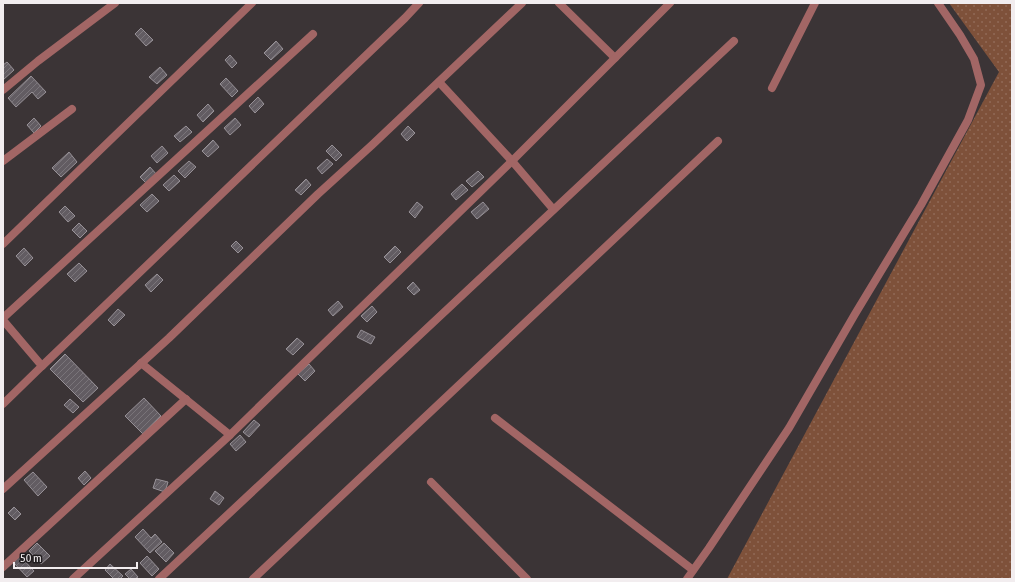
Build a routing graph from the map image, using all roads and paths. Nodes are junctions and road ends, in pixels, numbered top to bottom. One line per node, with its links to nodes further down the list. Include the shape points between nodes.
1 (115, 3): 14 (street)
2 (252, 3): 20 (street)
3 (419, 3): 23 (street)
4 (522, 3): 12 (street)
5 (559, 3): 11 (street)
6 (670, 3): 11 (street)
7 (815, 3): 13 (street)
8 (938, 3): 31 (street, via 974,59 981,85 968,120 921,205 789,428)
9 (313, 34): 21 (street)
10 (734, 41): 19 (street)
11 (615, 58): 18 (street)
12 (439, 82): 18 (street); 22 (street)
13 (772, 88)
14 (3, 90)
15 (72, 109): 17 (street)
16 (718, 141): 34 (street)
17 (3, 161)
18 (512, 162): 19 (street); 27 (street)
19 (553, 209): 33 (street)
20 (3, 244)
21 (3, 319): 23 (street)
22 (141, 363): 24 (street); 29 (street)
23 (42, 366): 25 (street)
24 (186, 399): 27 (street); 30 (street)
25 (3, 404)
26 (495, 418): 31 (street)
27 (230, 435): 32 (street)
28 (431, 482): 35 (street)
29 (3, 489)
30 (3, 567)
31 (693, 570): 36 (street)
32 (73, 579)
33 (159, 579)
34 (253, 579)
35 (527, 579)
36 (687, 579)

